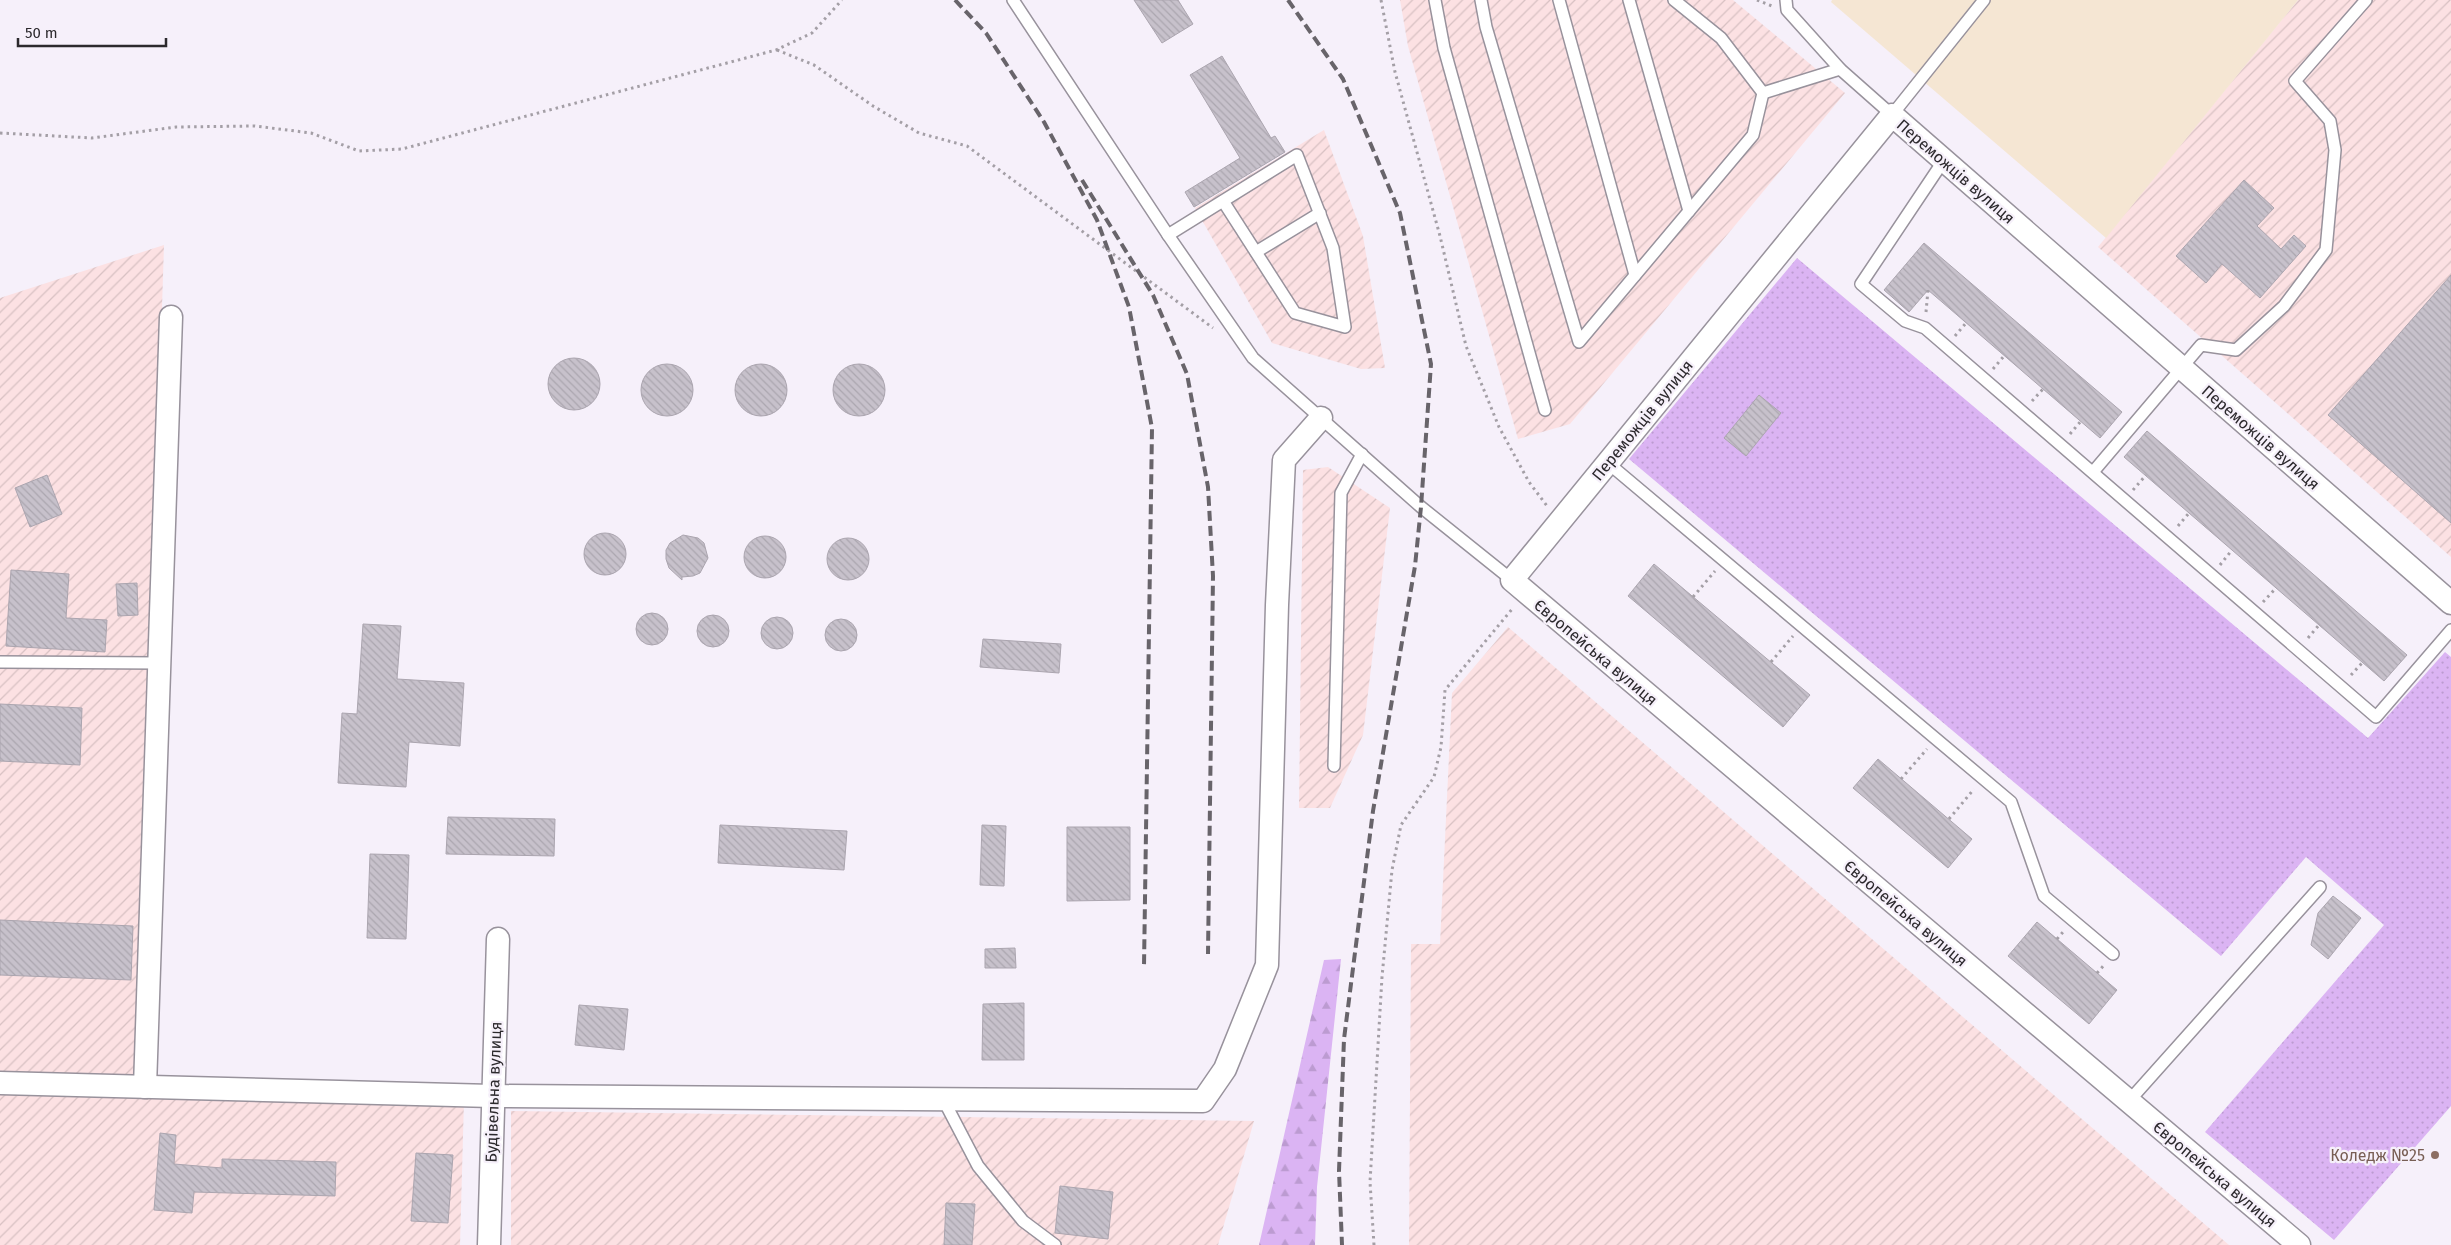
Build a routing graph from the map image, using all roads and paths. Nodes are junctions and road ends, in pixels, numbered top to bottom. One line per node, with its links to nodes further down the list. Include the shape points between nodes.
1 (842, 0): 12 (path, via 812,33)
2 (1013, 0): 21 (lane)
3 (1381, 0): 34 (path, via 1395,72 1466,346 1499,427 1529,482)
4 (1434, 0): 29 (lane, via 1444,48)
5 (1481, 0): 23 (lane, via 1486,27 1579,342)
6 (1558, 0): 23 (lane)
7 (1629, 0): 19 (lane)
8 (1674, 0): 14 (lane, via 1721,38)
9 (1786, 0): 13 (lane, via 1787,10)
10 (1984, 0): 15 (lane)
11 (2366, 0): 28 (lane, via 2295,80 2330,121 2335,150 2326,250 2284,306 2236,350 2201,345)
12 (776, 50): 16 (path, via 402,149 359,151 311,133 256,126 176,127 92,138); 27 (path, via 814,65 872,106 919,133 967,146)
13 (1840, 69): 14 (lane); 15 (lane)
14 (1763, 94): 19 (lane, via 1753,135)
15 (1892, 114): 17 (street, Переможців вулиця); 32 (street, Переможців вулиця)
16 (0, 133)
17 (1944, 160): 26 (lane, via 1861,284 1905,322); 28 (street, Переможців вулиця)
18 (1223, 200): 20 (lane, via 1298,155); 21 (lane); 22 (lane)
19 (1689, 211): 23 (lane)
20 (1320, 213): 22 (lane); 22 (lane, via 1333,248 1345,327 1295,313)
21 (1168, 234): 30 (lane, via 1253,358)
22 (1256, 252)
23 (1635, 275)
24 (1928, 290): 26 (path)
25 (171, 317): 43 (street)
26 (1925, 328): 33 (lane)
27 (1215, 330)
28 (2181, 368): 33 (lane); 38 (street, Переможців вулиця)
29 (1545, 410)
30 (1321, 418): 31 (lane); 55 (street, via 1284,460 1276,605 1267,965 1225,1069 1203,1101)
31 (1362, 454): 36 (lane, via 1421,507); 45 (lane, via 1341,493)
32 (1608, 463): 34 (street, Переможців вулиця); 35 (lane)
33 (2093, 472): 40 (lane, via 2376,716)
34 (1559, 522): 36 (street, Переможців вулиця)
35 (1724, 560): 37 (path); 39 (lane)
36 (1519, 586): 56 (street, Європейська вулиця); 59 (path, via 1445,690 1442,747 1434,777 1401,825 1392,870 1382,977 1370,1182)
37 (1693, 597)
38 (2451, 603)
39 (1802, 626): 42 (path); 44 (lane)
40 (2451, 630)
41 (0, 662): 43 (lane)
42 (1771, 662)
43 (160, 663): 53 (street)
44 (1936, 738): 46 (lane); 47 (path)
45 (1334, 766)
46 (1983, 778): 48 (path); 51 (lane, via 2011,802 2044,896)
47 (1901, 779)
48 (1949, 819)
49 (2320, 887): 56 (lane)
50 (498, 939): 54 (street, Будівельна вулиця)
51 (2113, 954)
52 (0, 1083): 53 (street)
53 (145, 1087): 54 (street)
54 (492, 1096): 55 (street); 57 (street, Будівельна вулиця)
55 (943, 1099): 58 (lane, via 978,1166 1023,1222)
56 (2129, 1101): 60 (street, Європейська вулиця)
57 (489, 1245)
58 (1055, 1245)
59 (1374, 1245)
60 (2299, 1245)

